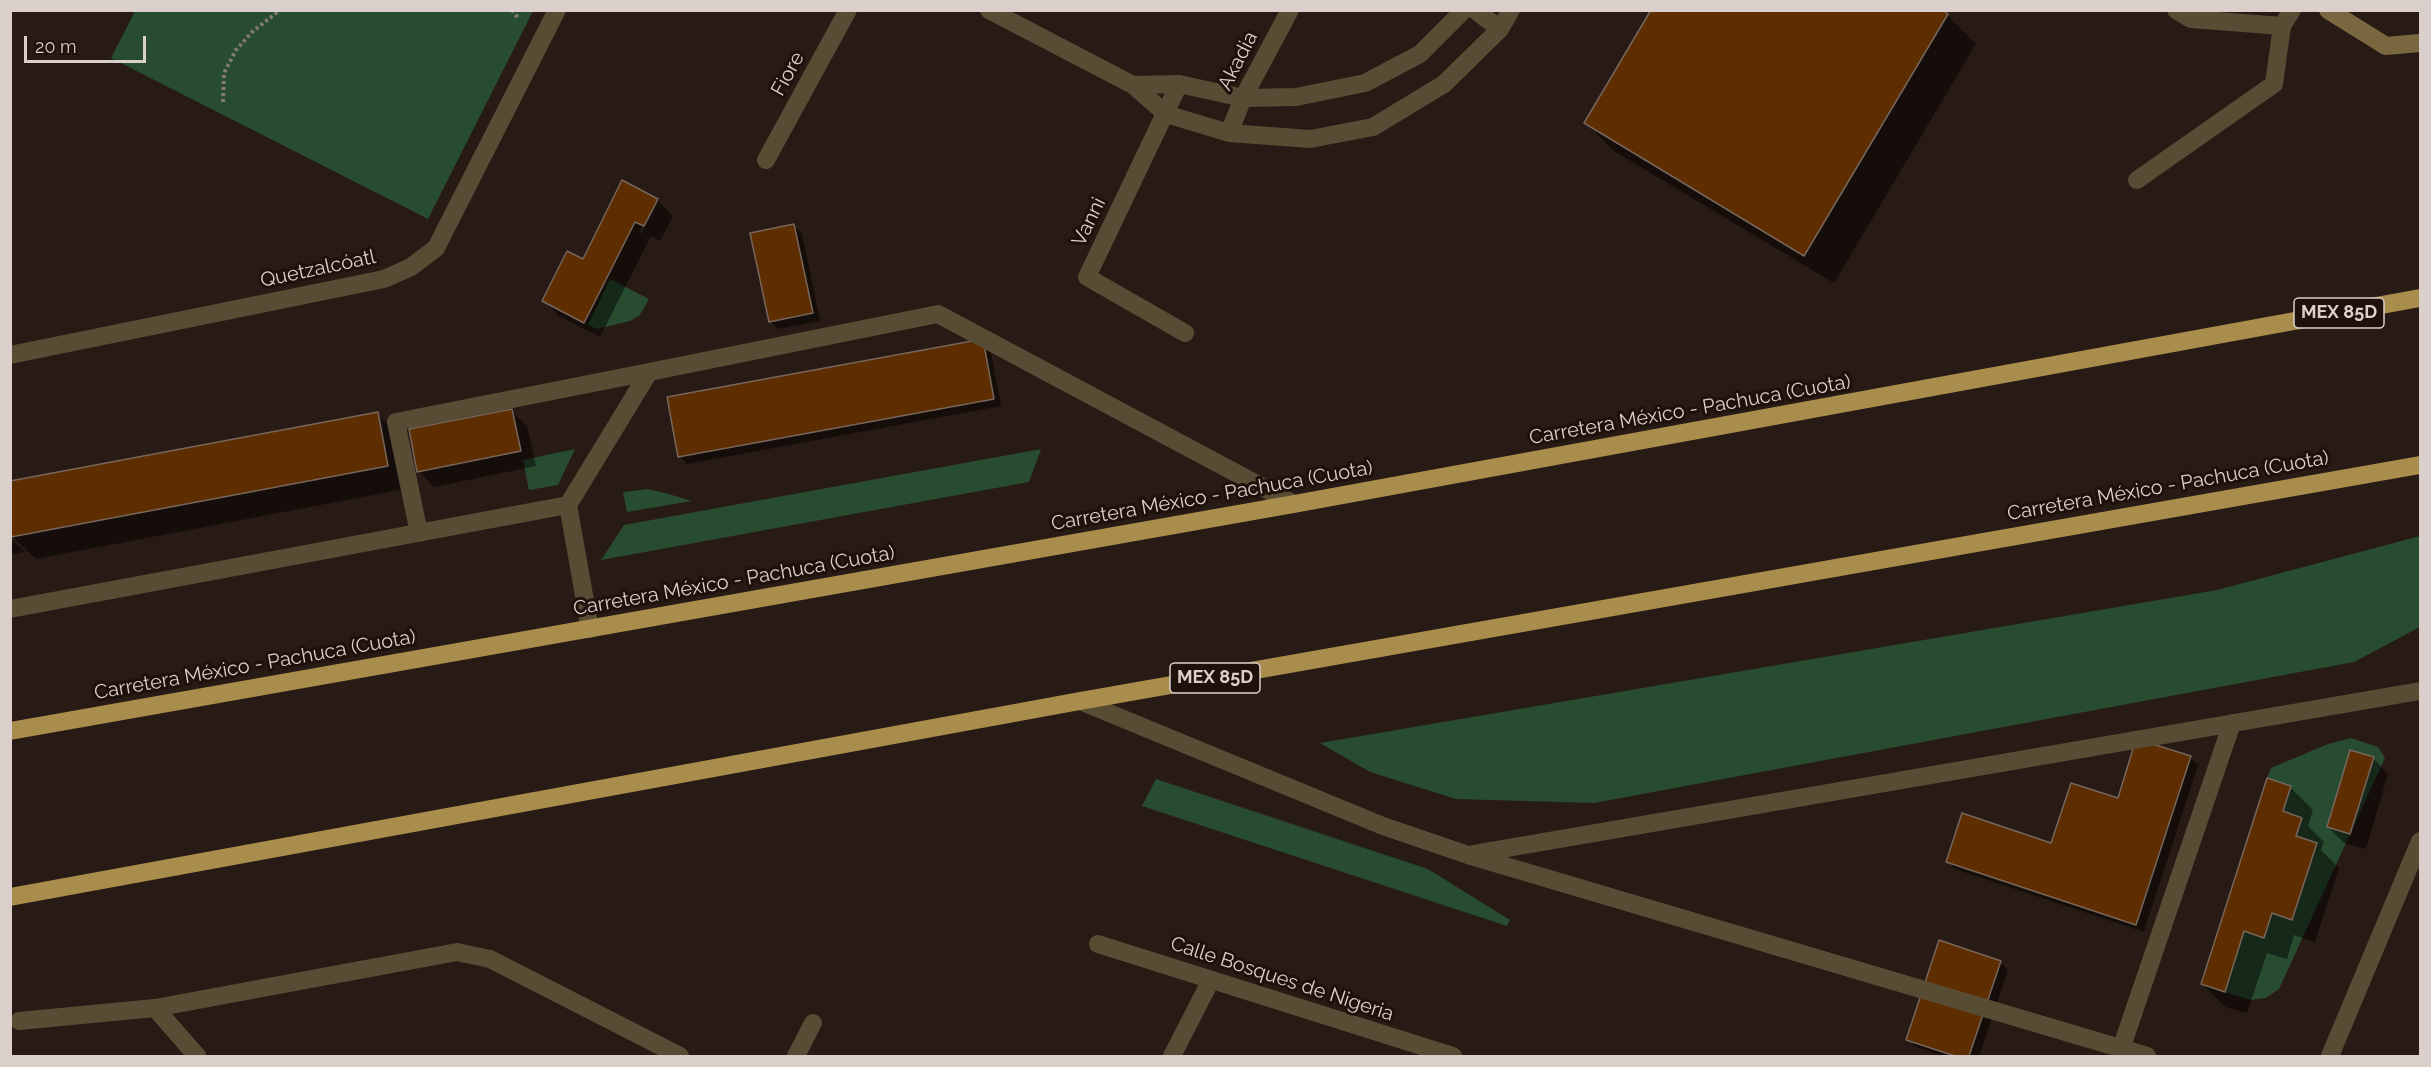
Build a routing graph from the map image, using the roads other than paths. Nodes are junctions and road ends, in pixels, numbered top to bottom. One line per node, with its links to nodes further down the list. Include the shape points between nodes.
1 (557, 10): 22 (street, Quetzalcóatl, via 436,248 411,267 384,279)
2 (849, 10): 18 (street, Fiore)
3 (989, 10): 14 (street)
4 (1290, 10): 15 (street, Akadia)
5 (1464, 10): 15 (street, via 1420,54 1365,83 1296,97)
6 (1475, 10): 11 (street)
7 (1511, 10): 11 (street)
8 (2176, 10): 10 (street, via 2191,19)
9 (2328, 10): 12 (street, via 2386,46)
10 (2287, 18): 19 (street, via 2274,84)
11 (1500, 29): 17 (street, via 1444,84 1373,127 1310,139)
12 (2421, 43)
13 (1179, 84): 14 (street); 15 (street); 16 (street, Vanni)
14 (1133, 85): 16 (street)
15 (1243, 98): 17 (street, Akadia)
16 (1166, 114): 17 (street); 21 (street, Vanni, via 1088,278)
17 (1229, 132)
18 (766, 160)
19 (2137, 180)
20 (2421, 298): 25 (highway, Carretera México - Pachuca (Cuota) / MEX 85D)
21 (1185, 333)
22 (10, 355)
23 (648, 372): 25 (street, via 938,314); 26 (street); 27 (street, via 396,422)
24 (2421, 465): 31 (highway, Carretera México - Pachuca (Cuota) / MEX 85D)
25 (1294, 504): 29 (highway, Carretera México - Pachuca (Cuota) / MEX 85D)
26 (568, 505): 27 (street); 29 (street)
27 (419, 532): 28 (street)
28 (10, 609)
29 (590, 629): 33 (highway, Carretera México - Pachuca (Cuota) / MEX 85D)
30 (2421, 691): 32 (street)
31 (1080, 702): 35 (street, via 1383,826); 36 (highway, Carretera México - Pachuca (Cuota) / MEX 85D)
32 (2232, 723): 35 (street); 42 (street)
33 (10, 731)
34 (2421, 841): 49 (street)
35 (1468, 855): 42 (street)
36 (10, 897)
37 (1098, 944): 38 (street, Calle Bosques de Nigeria)
38 (1210, 980): 46 (street); 47 (street, Calle Bosques de Nigeria)
39 (154, 1008): 40 (street); 43 (street); 44 (street, via 457,952 490,958)
40 (19, 1021)
41 (813, 1023): 45 (street)
42 (2121, 1049): 48 (street)
43 (196, 1056)
44 (680, 1056)
45 (796, 1056)
46 (1172, 1056)
47 (1453, 1056)
48 (2147, 1056)
49 (2330, 1056)

